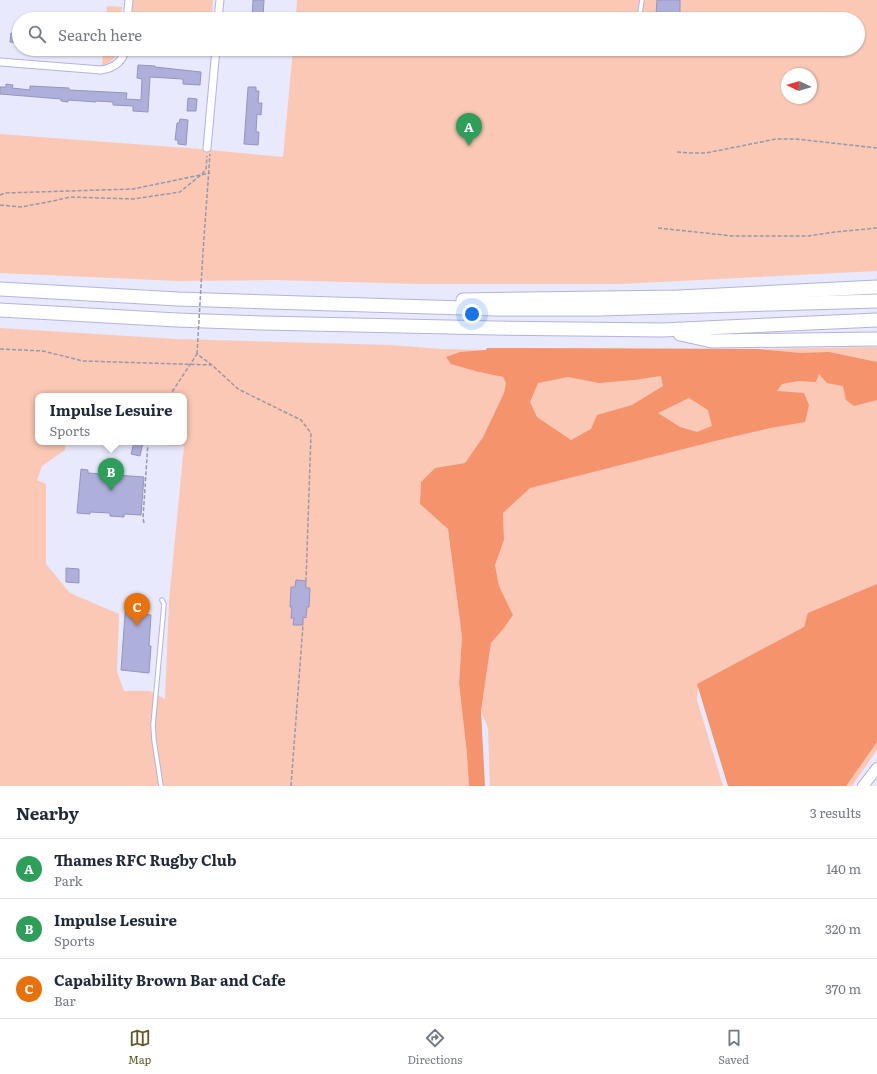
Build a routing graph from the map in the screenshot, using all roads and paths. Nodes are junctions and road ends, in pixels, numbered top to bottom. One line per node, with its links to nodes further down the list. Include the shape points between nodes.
1 (129, 0): 4 (street)
2 (220, 0): 5 (street)
3 (642, 0): 6 (lane)
4 (128, 12)
5 (219, 12)
6 (640, 12)
7 (122, 56): 9 (street, via 114,67 101,70)
8 (216, 56): 11 (street)
9 (0, 62)
10 (877, 148): 12 (path, via 776,139 706,153)
11 (209, 150): 13 (path); 14 (path, via 206,168)
12 (676, 152)
13 (210, 173): 14 (path); 30 (path, bridge)
14 (202, 174): 15 (path, via 133,189); 16 (path, via 180,192 133,199 70,197 21,207)
15 (0, 195)
16 (0, 206)
17 (658, 228): 18 (path, via 733,236 808,236)
18 (877, 228)
19 (877, 287): 22 (highway, via 679,297)
20 (0, 289): 22 (highway, via 178,299)
21 (877, 301): 22 (highway, via 495,310)
22 (339, 304)
23 (0, 310): 27 (highway, via 177,320 339,325)
24 (877, 320): 25 (highway)
25 (783, 325): 26 (highway); 27 (highway)
26 (877, 329)
27 (662, 330): 28 (highway, via 712,341)
28 (877, 339)
29 (0, 349): 31 (path, via 43,351 83,361)
30 (197, 354): 31 (path); 32 (path)
31 (191, 364): 32 (path); 33 (path)
32 (212, 365): 36 (path, via 238,388 301,420 311,433)
33 (171, 393)
34 (148, 445): 35 (path)
35 (144, 523)
36 (306, 581)
37 (162, 600): 40 (lane, via 164,604 153,725)
38 (303, 625): 41 (path)
39 (877, 768): 42 (main road)
40 (162, 786)
41 (291, 786)
42 (863, 786)

